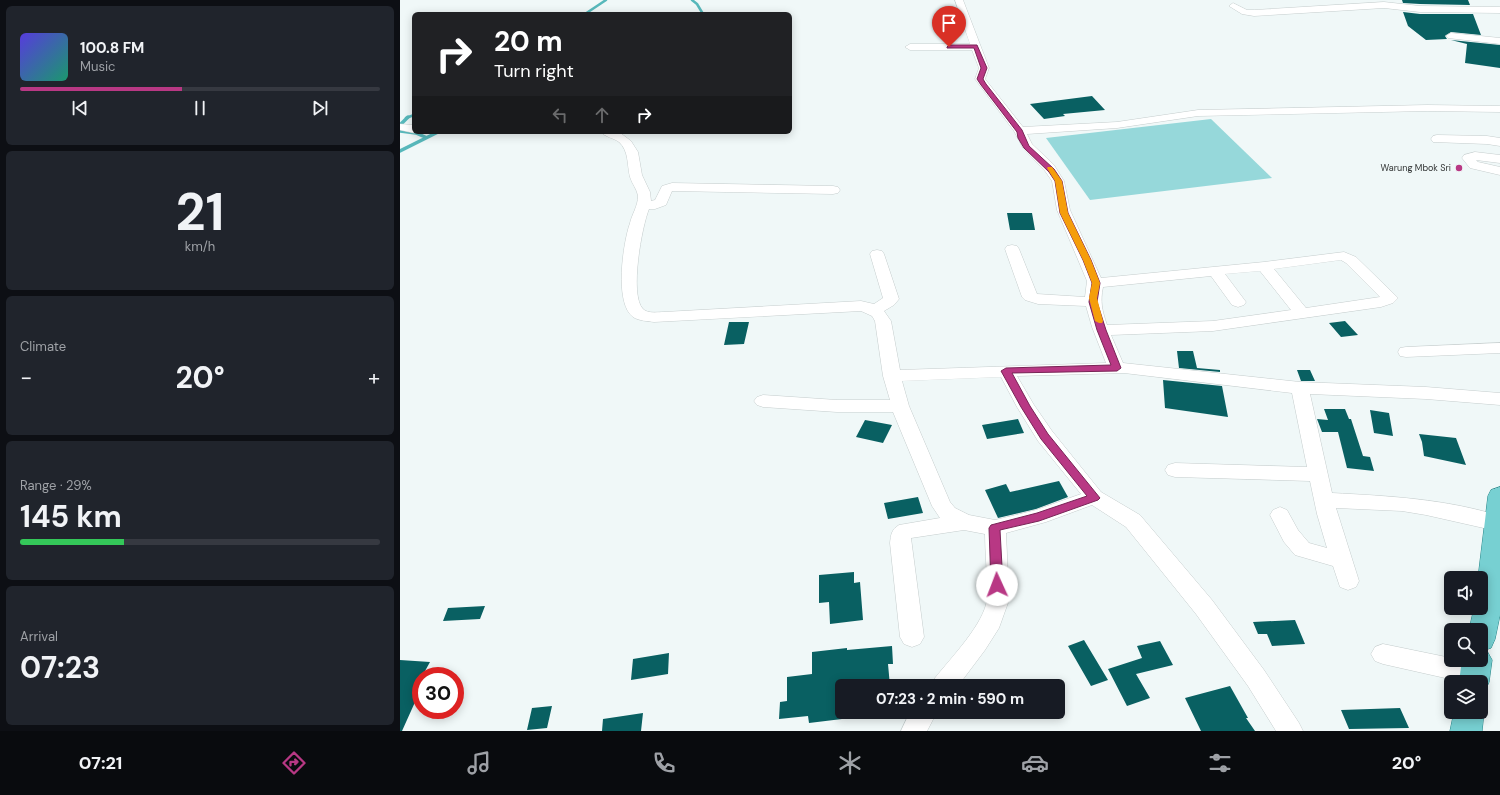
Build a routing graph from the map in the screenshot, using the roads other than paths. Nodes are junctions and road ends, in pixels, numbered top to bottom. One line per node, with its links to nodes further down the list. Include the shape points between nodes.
1 (960, 0): 6 (street)
2 (1232, 6): 3 (street, via 1254,13 1384,5 1420,9)
3 (1500, 8)
4 (1451, 36): 5 (street)
5 (1500, 41)
6 (976, 46): 7 (street); 11 (street, via 984,68 980,79)
7 (910, 47)
8 (1500, 109): 11 (street, via 1427,108 1198,114 1117,125)
9 (1452, 119): 10 (street)
10 (1500, 120)
11 (1020, 131): 23 (street, via 1026,147 1052,171 1058,181 1064,213)
12 (612, 134): 18 (street, via 631,147 637,179 644,194)
13 (1437, 139): 14 (street)
14 (1500, 142)
15 (1500, 159): 16 (street, via 1475,156 1468,158 1474,165)
16 (1500, 171)
17 (833, 190): 18 (street, via 686,188 688,193 678,200)
18 (643, 206): 26 (street, via 636,223 632,253 630,291 632,307 636,313 664,317 861,306)
19 (1012, 249): 24 (street, via 1030,297)
20 (877, 254): 26 (street, via 891,299)
21 (1264, 266): 22 (street); 27 (street); 27 (street, via 1344,256 1390,298 1381,302)
22 (1215, 271): 23 (street); 25 (street)
23 (1096, 283): 24 (street)
24 (1093, 302): 28 (street)
25 (1238, 302)
26 (874, 310): 33 (street, via 883,321)
27 (1302, 314): 28 (street, via 1213,326)
28 (1102, 330): 31 (street)
29 (1500, 348): 30 (street)
30 (1406, 352)
31 (1117, 368): 32 (street); 34 (street)
32 (1006, 371): 33 (street); 41 (street, via 1045,436)
33 (892, 376): 37 (street)
34 (1300, 388): 35 (street); 39 (street)
35 (1500, 399)
36 (763, 402): 37 (street)
37 (900, 406): 44 (street, via 942,506 948,513)
38 (1175, 470): 39 (street)
39 (1318, 474): 42 (street)
40 (1500, 496): 45 (main road)
41 (1094, 498): 46 (street, via 1039,517); 58 (street, via 1133,521 1204,607 1256,678)
42 (1324, 500): 45 (street, via 1426,506); 47 (street)
43 (1280, 515): 47 (street, via 1291,536 1302,549)
44 (964, 522): 46 (street); 51 (street, via 906,531 901,534)
45 (1497, 523): 49 (main road)
46 (995, 528): 54 (street, via 998,600 991,621)
47 (1341, 560): 48 (street)
48 (1348, 581)
49 (1494, 608): 50 (main road)
50 (1488, 623)
51 (912, 637)
52 (1383, 654): 53 (street)
53 (1475, 672)
54 (949, 679)
55 (920, 719): 57 (street)
56 (1468, 719): 59 (main road)
57 (914, 731)
58 (1290, 731)
59 (1466, 731)

